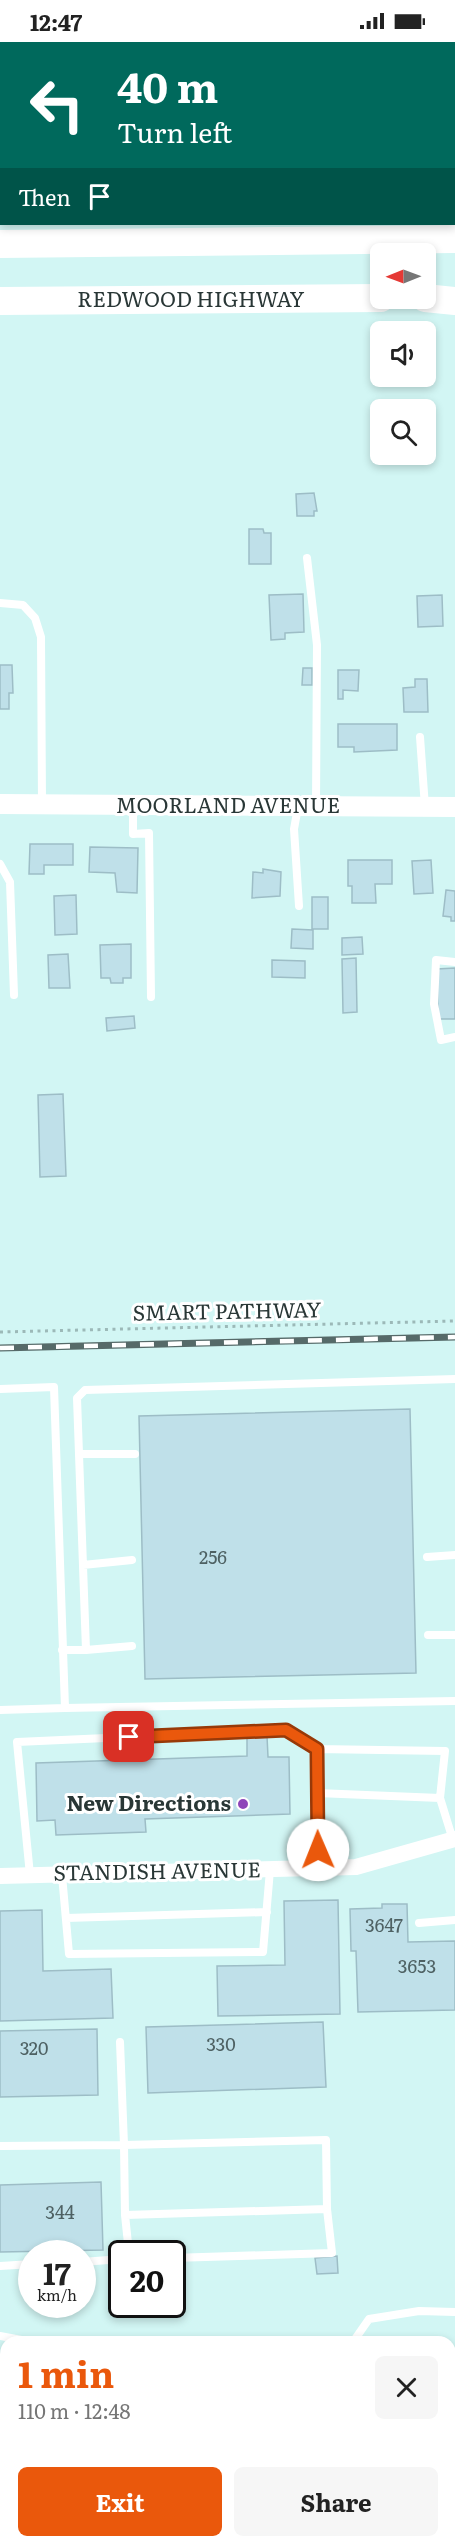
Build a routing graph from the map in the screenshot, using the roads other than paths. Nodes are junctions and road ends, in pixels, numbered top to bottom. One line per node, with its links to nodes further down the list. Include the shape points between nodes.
1 (455, 226): 3 (highway)
2 (455, 239): 3 (highway)
3 (311, 240): 4 (highway)
4 (0, 244)
5 (370, 298): 8 (highway, REDWOOD HIGHWAY)
6 (436, 298): 7 (highway)
7 (455, 299)
8 (0, 301)
9 (307, 558): 15 (lane, via 316,645)
10 (0, 603): 13 (lane, via 23,604 35,618 41,637)
11 (420, 737): 16 (lane)
12 (0, 804): 13 (street, MOORLAND AVENUE)
13 (42, 804): 14 (street, MOORLAND AVENUE)
14 (133, 805): 15 (street, MOORLAND AVENUE); 22 (lane, via 133,834 149,833)
15 (307, 806): 16 (street, MOORLAND AVENUE); 19 (lane, via 294,829)
16 (425, 807): 17 (street, MOORLAND AVENUE)
17 (455, 807)
18 (0, 864): 21 (lane, via 10,882)
19 (299, 906)
20 (455, 962): 23 (lane, via 436,960 434,1004 441,1040)
21 (14, 994)
22 (151, 997)
23 (455, 1037)
24 (455, 1379): 27 (lane, via 85,1390 77,1398)
25 (0, 1389): 35 (lane, via 54,1387)
26 (135, 1454): 27 (lane)
27 (80, 1455): 31 (lane)
28 (455, 1555): 29 (lane)
29 (427, 1557)
30 (132, 1560): 31 (lane)
31 (83, 1565): 36 (lane)
32 (428, 1635): 33 (lane)
33 (455, 1635)
34 (132, 1646): 36 (lane)
35 (63, 1650): 36 (lane); 38 (lane)
36 (86, 1650)
37 (455, 1701): 38 (lane)
38 (65, 1708): 39 (lane)
39 (0, 1710)
40 (317, 1749): 41 (lane); 42 (lane, via 445,1751); 46 (lane, via 286,1730 17,1742)
41 (317, 1793): 42 (lane); 44 (lane)
42 (440, 1798): 43 (lane)
43 (454, 1840): 44 (street, STANDISH AVENUE, via 356,1867)
44 (319, 1868): 45 (street, STANDISH AVENUE)
45 (270, 1870): 47 (street, STANDISH AVENUE); 49 (lane)
46 (30, 1875): 47 (street, STANDISH AVENUE); 48 (street, STANDISH AVENUE)
47 (62, 1875): 50 (lane)
48 (0, 1876)
49 (267, 1912): 50 (lane); 50 (lane, via 263,1952 69,1954)
50 (66, 1918)
51 (455, 1920): 52 (lane)
52 (419, 1923)
53 (120, 2042): 54 (lane)
54 (124, 2145): 55 (lane); 56 (lane, via 326,2140); 57 (lane)
55 (0, 2146)
56 (327, 2209): 57 (lane); 59 (lane, via 332,2253)
57 (125, 2215): 58 (lane)
58 (128, 2240)
59 (186, 2258)
60 (18, 2265): 61 (lane)
61 (0, 2266)
62 (455, 2312): 63 (lane, via 419,2311 369,2319)
63 (357, 2336)

